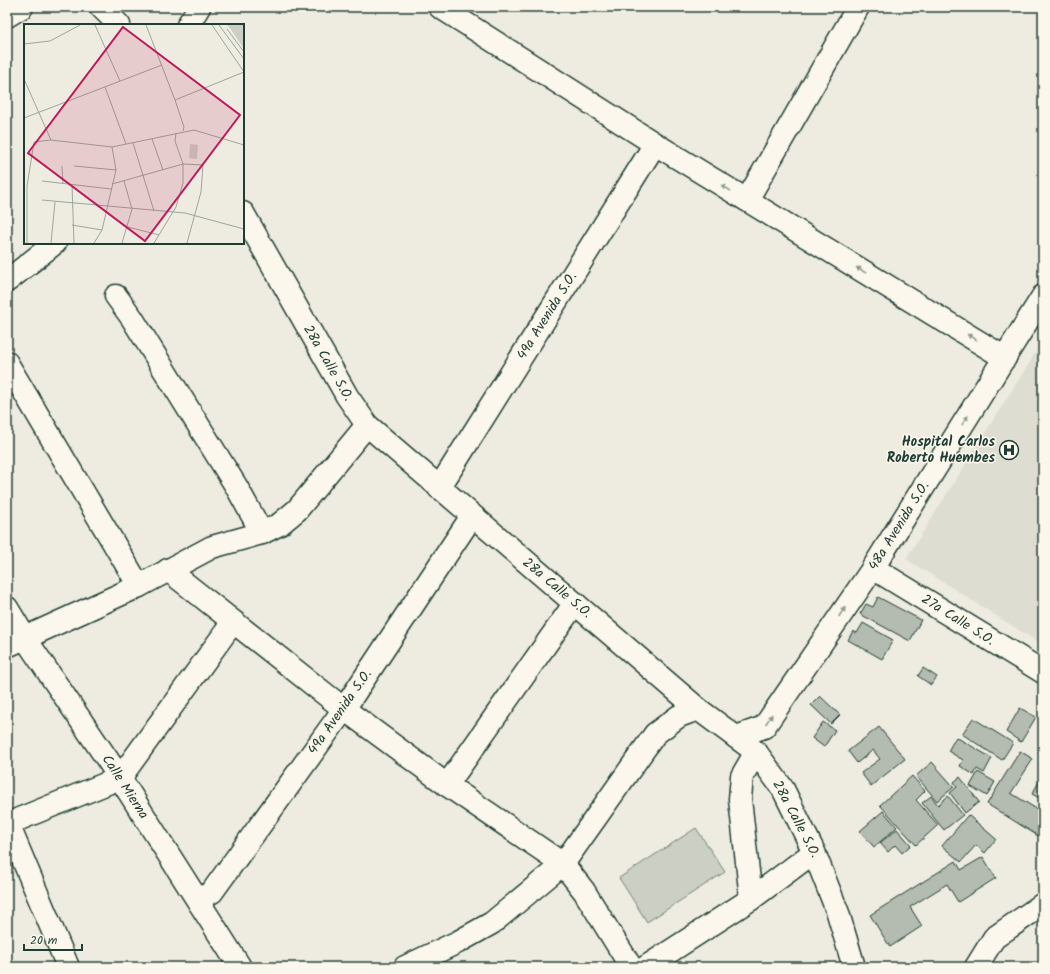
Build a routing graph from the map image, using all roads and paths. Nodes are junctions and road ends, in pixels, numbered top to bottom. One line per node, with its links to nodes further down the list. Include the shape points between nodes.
1 (22, 7): 6 (street)
2 (101, 7): 7 (street)
3 (199, 7): 8 (street)
4 (440, 7): 9 (street)
5 (858, 7): 10 (street)
6 (7, 16)
7 (117, 24)
8 (189, 24)
9 (655, 144): 10 (street, one-way to 9); 19 (street, 49a Avenida S.O.)
10 (747, 200): 16 (street, one-way to 10)
11 (244, 215): 18 (street, 28a Calle S.O., via 346,396)
12 (54, 244): 13 (street)
13 (7, 281)
14 (116, 296): 21 (street, via 236,486)
15 (1043, 296): 16 (street, 48a Avenida S.O.)
16 (1005, 358): 22 (street, 48a Avenida S.O., one-way to 16)
17 (7, 363): 24 (street)
18 (367, 425): 19 (street, 28a Calle S.O.); 21 (street, via 297,510 280,524)
19 (439, 488): 20 (street, 28a Calle S.O.)
20 (472, 516): 25 (street, 28a Calle S.O.); 30 (street, 49a Avenida S.O.)
21 (262, 533): 23 (street, via 212,547)
22 (873, 568): 29 (street, 27a Calle S.O.); 32 (street, 48a Avenida S.O., one-way to 22, via 764,727)
23 (168, 570): 24 (street); 27 (street)
24 (139, 586): 28 (street)
25 (575, 603): 31 (street, 28a Calle S.O.); 35 (street)
26 (7, 608): 28 (street, Calle Mierna)
27 (233, 622): 30 (street); 34 (street)
28 (16, 642): 34 (street, Calle Mierna)
29 (1043, 672)
30 (344, 709): 35 (street); 40 (street, 49a Avenida S.O., via 212,892)
31 (698, 709): 32 (street, 28a Calle S.O.); 38 (street, via 679,716 655,734)
32 (736, 738): 33 (street, 28a Calle S.O.)
33 (756, 752): 37 (street, 28a Calle S.O., via 783,789); 39 (street, via 742,776 740,799)
34 (120, 778): 36 (street); 40 (street, Calle Mierna)
35 (447, 785): 38 (street)
36 (8, 824): 42 (street)
37 (814, 852): 39 (street); 47 (street, 28a Calle S.O., via 838,913)
38 (563, 864): 44 (street, via 492,923); 45 (street, via 584,891)
39 (751, 899): 46 (street)
40 (198, 900): 43 (street, Calle Mierna)
41 (1043, 904): 48 (street, via 994,938)
42 (68, 967)
43 (240, 967)
44 (405, 967)
45 (631, 967)
46 (646, 967)
47 (854, 967)
48 (976, 967)

